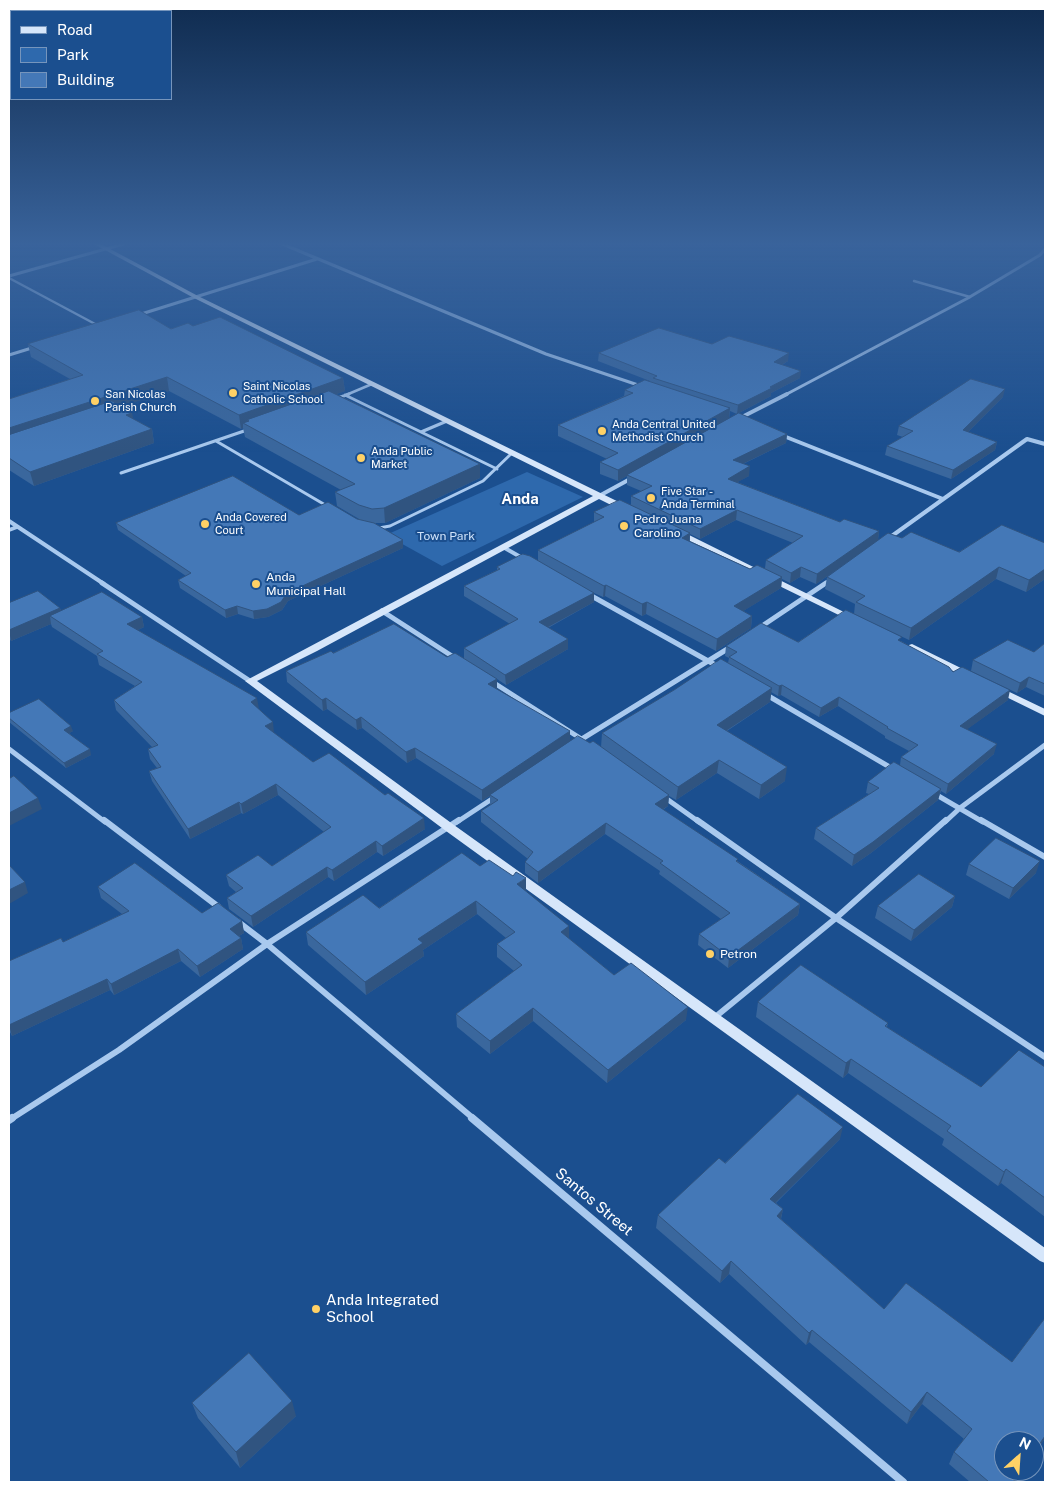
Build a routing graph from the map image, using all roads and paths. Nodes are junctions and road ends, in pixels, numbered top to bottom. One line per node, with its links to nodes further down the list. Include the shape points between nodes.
1 (75, 313): 7 (lane)
2 (146, 313): 6 (street)
3 (228, 313): 11 (main road)
4 (446, 313): 12 (street, via 546,354)
5 (941, 313): 16 (street, via 738,418)
6 (135, 316)
7 (100, 326): 8 (street)
8 (91, 329)
9 (36, 346): 10 (street)
10 (9, 355)
11 (372, 384): 13 (lane); 15 (main road)
12 (646, 388)
13 (345, 395): 14 (lane); 18 (lane)
14 (336, 399)
15 (447, 421): 18 (lane); 22 (main road)
16 (747, 422)
17 (253, 428): 20 (lane)
18 (421, 432): 23 (lane)
19 (774, 432): 27 (street)
20 (216, 441): 24 (lane); 28 (lane)
21 (1045, 444): 27 (street, via 1027,439)
22 (512, 453): 23 (lane); 26 (main road)
23 (497, 469): 32 (lane, via 483,481 396,523 382,528)
24 (121, 473)
25 (634, 476): 26 (street)
26 (600, 496): 29 (main road); 36 (main road)
27 (943, 499): 35 (street)
28 (332, 508)
29 (634, 512)
30 (9, 522): 31 (street)
31 (17, 527): 34 (street); 51 (street)
32 (373, 527)
33 (669, 529): 40 (main road)
34 (9, 530)
35 (888, 539)
36 (503, 547): 37 (street); 41 (main road)
37 (529, 561)
38 (832, 579): 40 (street)
39 (580, 590): 47 (street)
40 (808, 596): 42 (main road); 43 (street)
41 (382, 611): 46 (street); 51 (main road)
42 (861, 622)
43 (750, 634)
44 (905, 644): 50 (main road)
45 (734, 645): 47 (street)
46 (457, 659)
47 (709, 661): 48 (street); 55 (street)
48 (726, 671)
49 (482, 675): 55 (street)
50 (975, 679)
51 (250, 681): 65 (main road)
52 (984, 683): 54 (main road)
53 (759, 690): 60 (street)
54 (1045, 713)
55 (582, 739): 56 (street); 57 (street)
56 (574, 745)
57 (590, 745)
58 (1045, 745): 64 (street)
59 (9, 749): 68 (street, Santos Street)
60 (901, 774)
61 (926, 788): 64 (street)
62 (499, 795): 65 (street)
63 (661, 795): 67 (street)
64 (960, 808): 66 (street); 67 (street)
65 (450, 828): 68 (street); 69 (main road)
66 (1045, 857)
67 (836, 918): 69 (street); 70 (street)
68 (267, 944): 71 (street, via 119,1050); 73 (street, Santos Street)
69 (714, 1018): 72 (main road)
70 (1045, 1057)
71 (9, 1120)
72 (1045, 1256)
73 (903, 1482)

